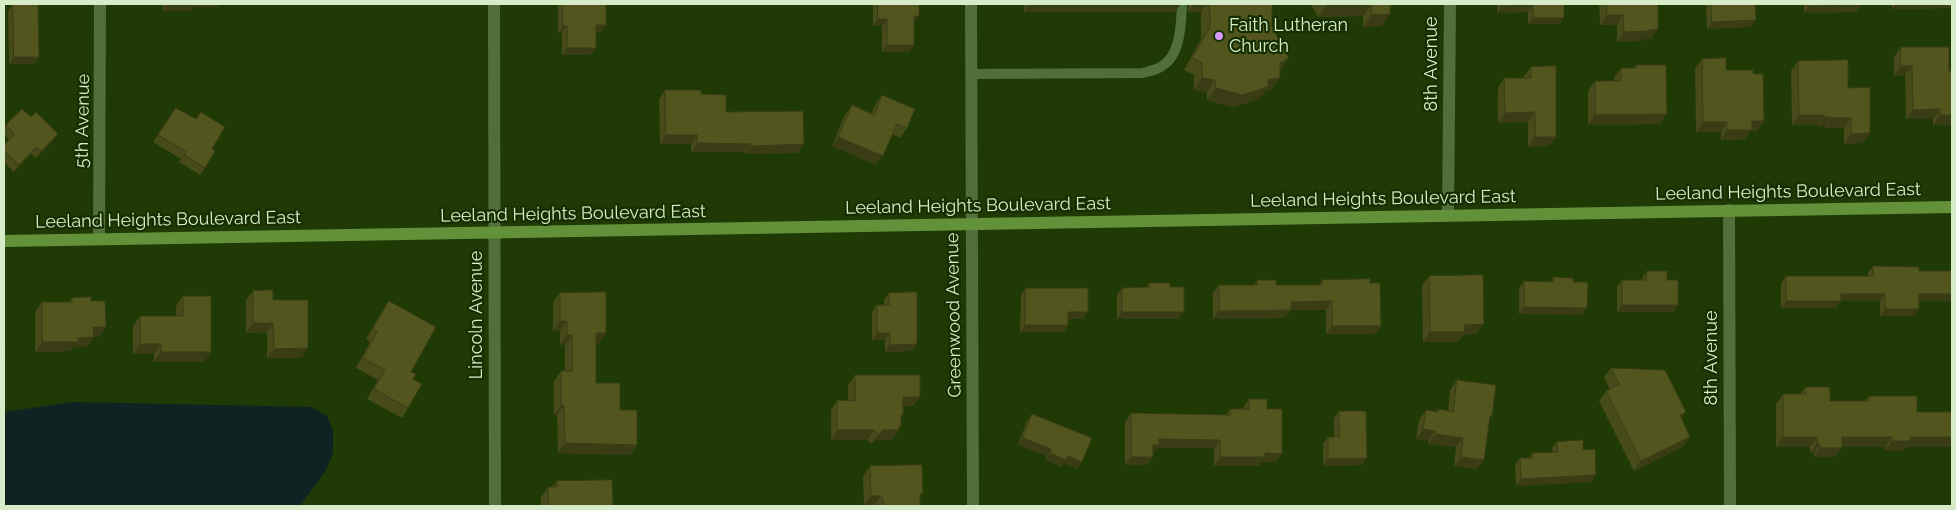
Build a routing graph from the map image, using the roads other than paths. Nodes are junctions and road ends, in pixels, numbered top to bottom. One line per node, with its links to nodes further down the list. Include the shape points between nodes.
1 (100, 4): 12 (street, 5th Avenue)
2 (494, 4): 11 (street, Lincoln Avenue)
3 (971, 4): 6 (street, Greenwood Avenue)
4 (1182, 4): 6 (lane, via 1177,48 1163,66 1144,73)
5 (1450, 4): 9 (street, 8th Avenue)
6 (971, 74): 10 (street, Greenwood Avenue)
7 (1952, 206): 8 (main road, Leeland Heights Boulevard East)
8 (1729, 210): 9 (main road, Leeland Heights Boulevard East); 16 (street, 8th Avenue)
9 (1448, 215): 10 (main road, Leeland Heights Boulevard East)
10 (971, 224): 11 (main road, Leeland Heights Boulevard East); 15 (street, Greenwood Avenue)
11 (494, 233): 12 (main road, Leeland Heights Boulevard East); 14 (street, Lincoln Avenue)
12 (99, 239): 13 (main road, Leeland Heights Boulevard East)
13 (4, 241)
14 (495, 506)
15 (974, 506)
16 (1730, 506)

